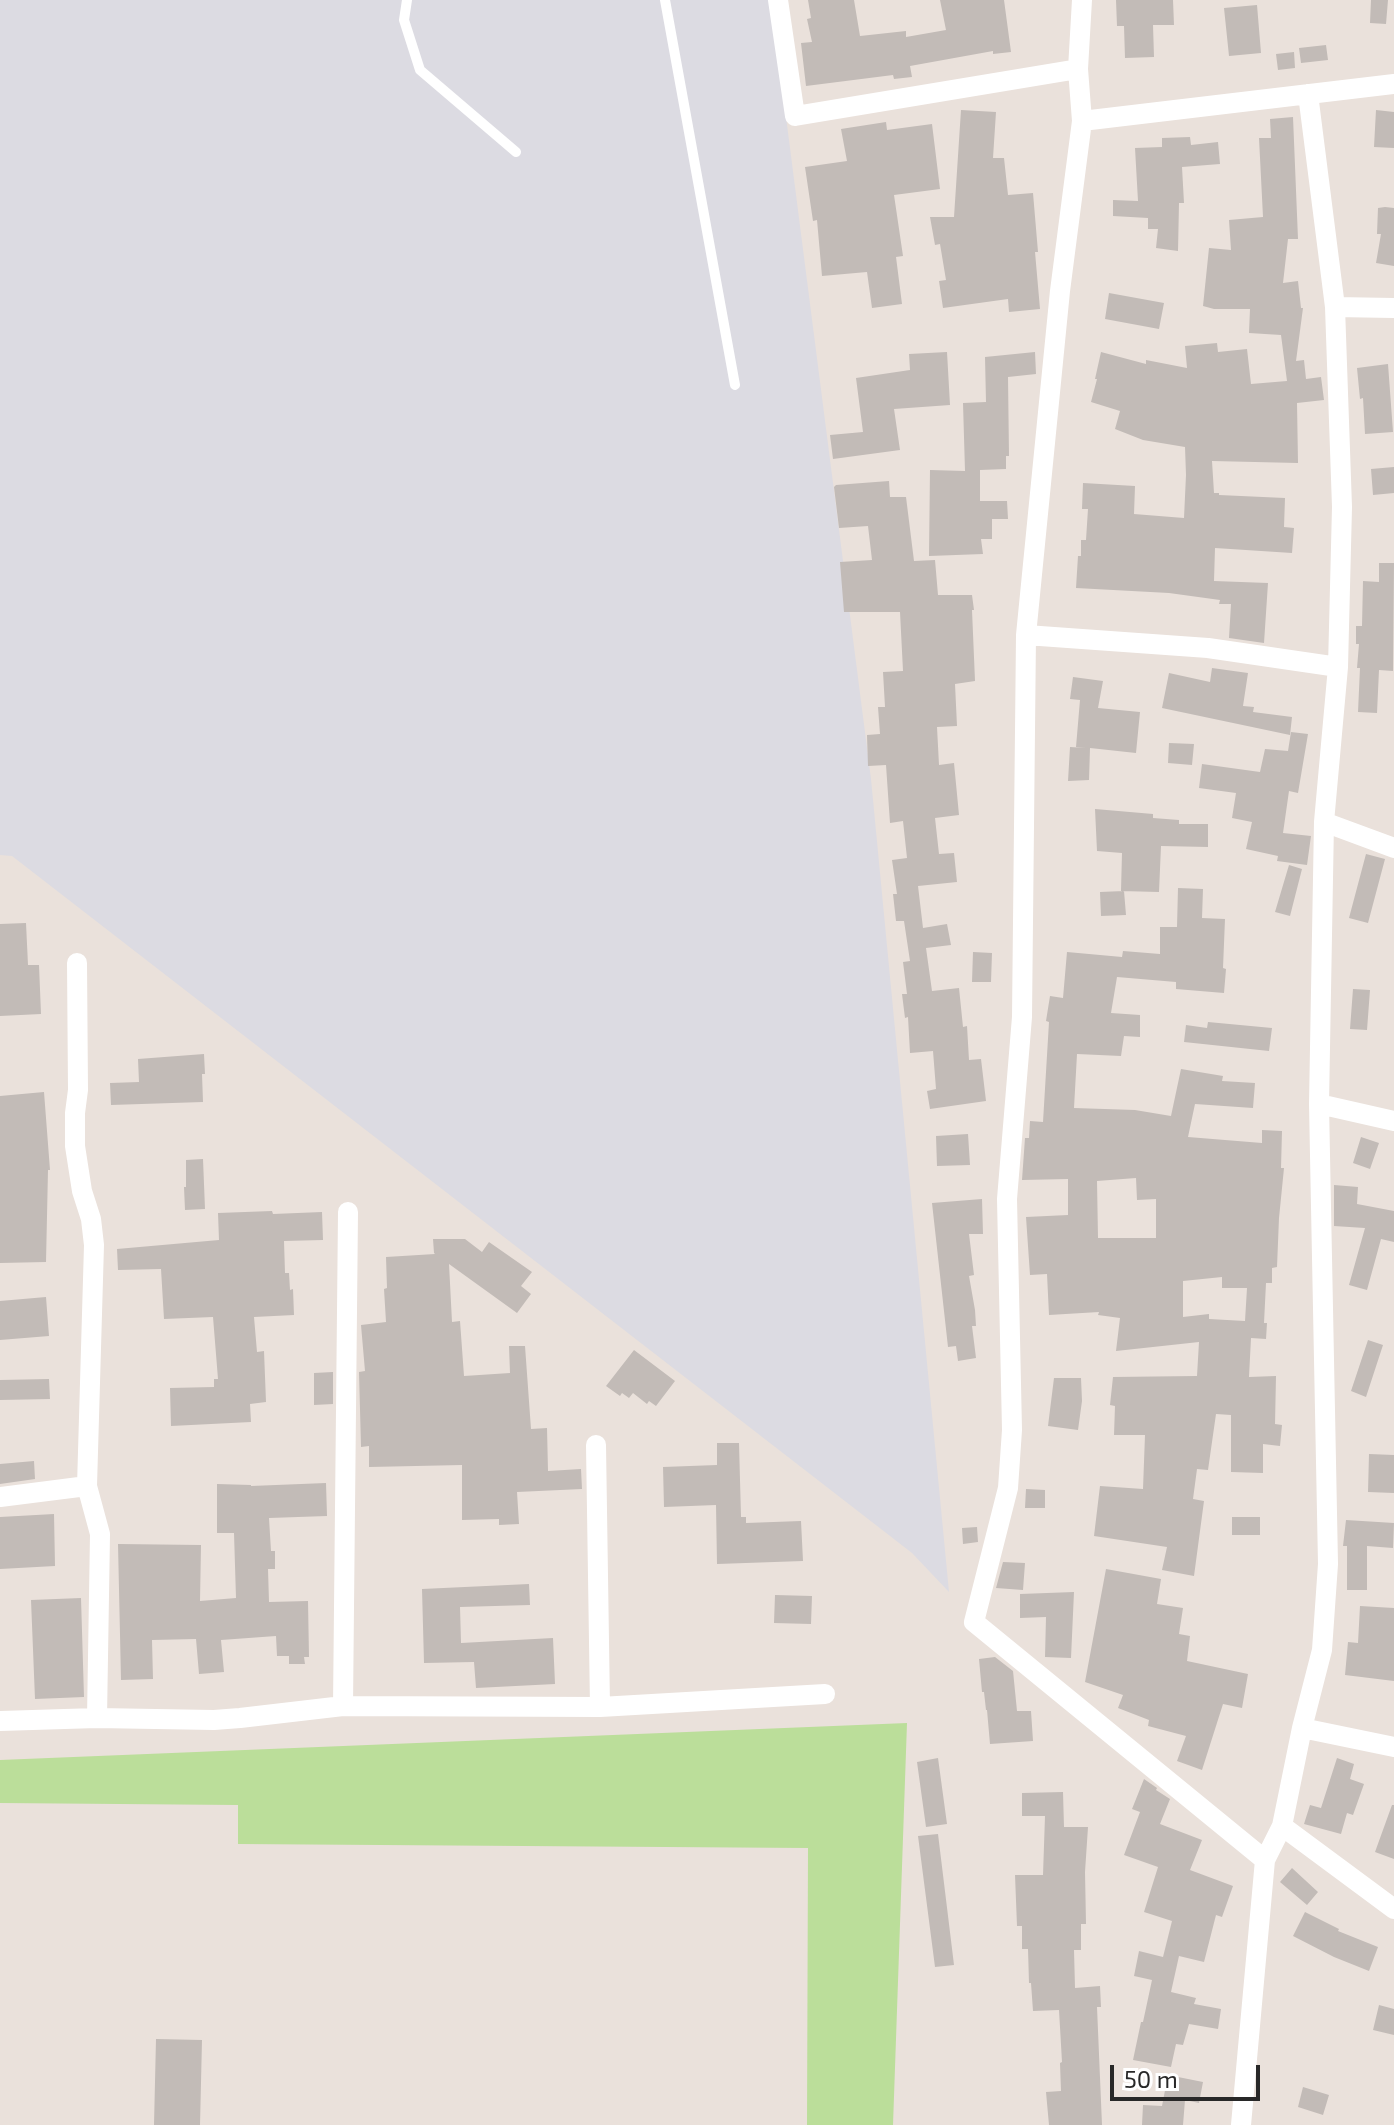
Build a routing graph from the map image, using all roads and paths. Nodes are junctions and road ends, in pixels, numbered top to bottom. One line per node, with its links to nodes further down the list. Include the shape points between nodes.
1 (407, 0): 9 (lane, via 404,20 420,70)
2 (665, 0): 12 (lane)
3 (778, 0): 5 (street, via 795,116)
4 (1082, 0): 5 (street)
5 (1078, 69): 8 (street)
6 (1394, 84): 7 (street)
7 (1308, 94): 8 (street); 10 (street)
8 (1082, 121): 13 (street)
9 (516, 152)
10 (1335, 307): 11 (street); 14 (street, via 1342,507)
11 (1394, 308)
12 (735, 385)
13 (1026, 635): 14 (street, via 1208,648); 32 (street, via 1022,1017 1007,1199 1012,1430 1008,1488 974,1622)
14 (1338, 667): 15 (street)
15 (1324, 822): 16 (street); 18 (street)
16 (1394, 848)
17 (77, 963): 22 (street, via 75,1146 94,1245)
18 (1319, 1104): 19 (street); 29 (street, via 1328,1564 1322,1650)
19 (1394, 1121)
20 (348, 1212): 25 (street)
21 (596, 1445): 26 (street)
22 (87, 1486): 23 (street); 27 (street, via 100,1534)
23 (0, 1497)
24 (825, 1694): 26 (street)
25 (343, 1706): 26 (street); 27 (street, via 240,1718)
26 (600, 1707)
27 (97, 1718): 28 (street)
28 (0, 1721)
29 (1302, 1728): 30 (street); 31 (street)
30 (1394, 1747)
31 (1282, 1826): 32 (street); 33 (street)
32 (1265, 1860): 34 (street)
33 (1394, 1909)
34 (1241, 2125)

